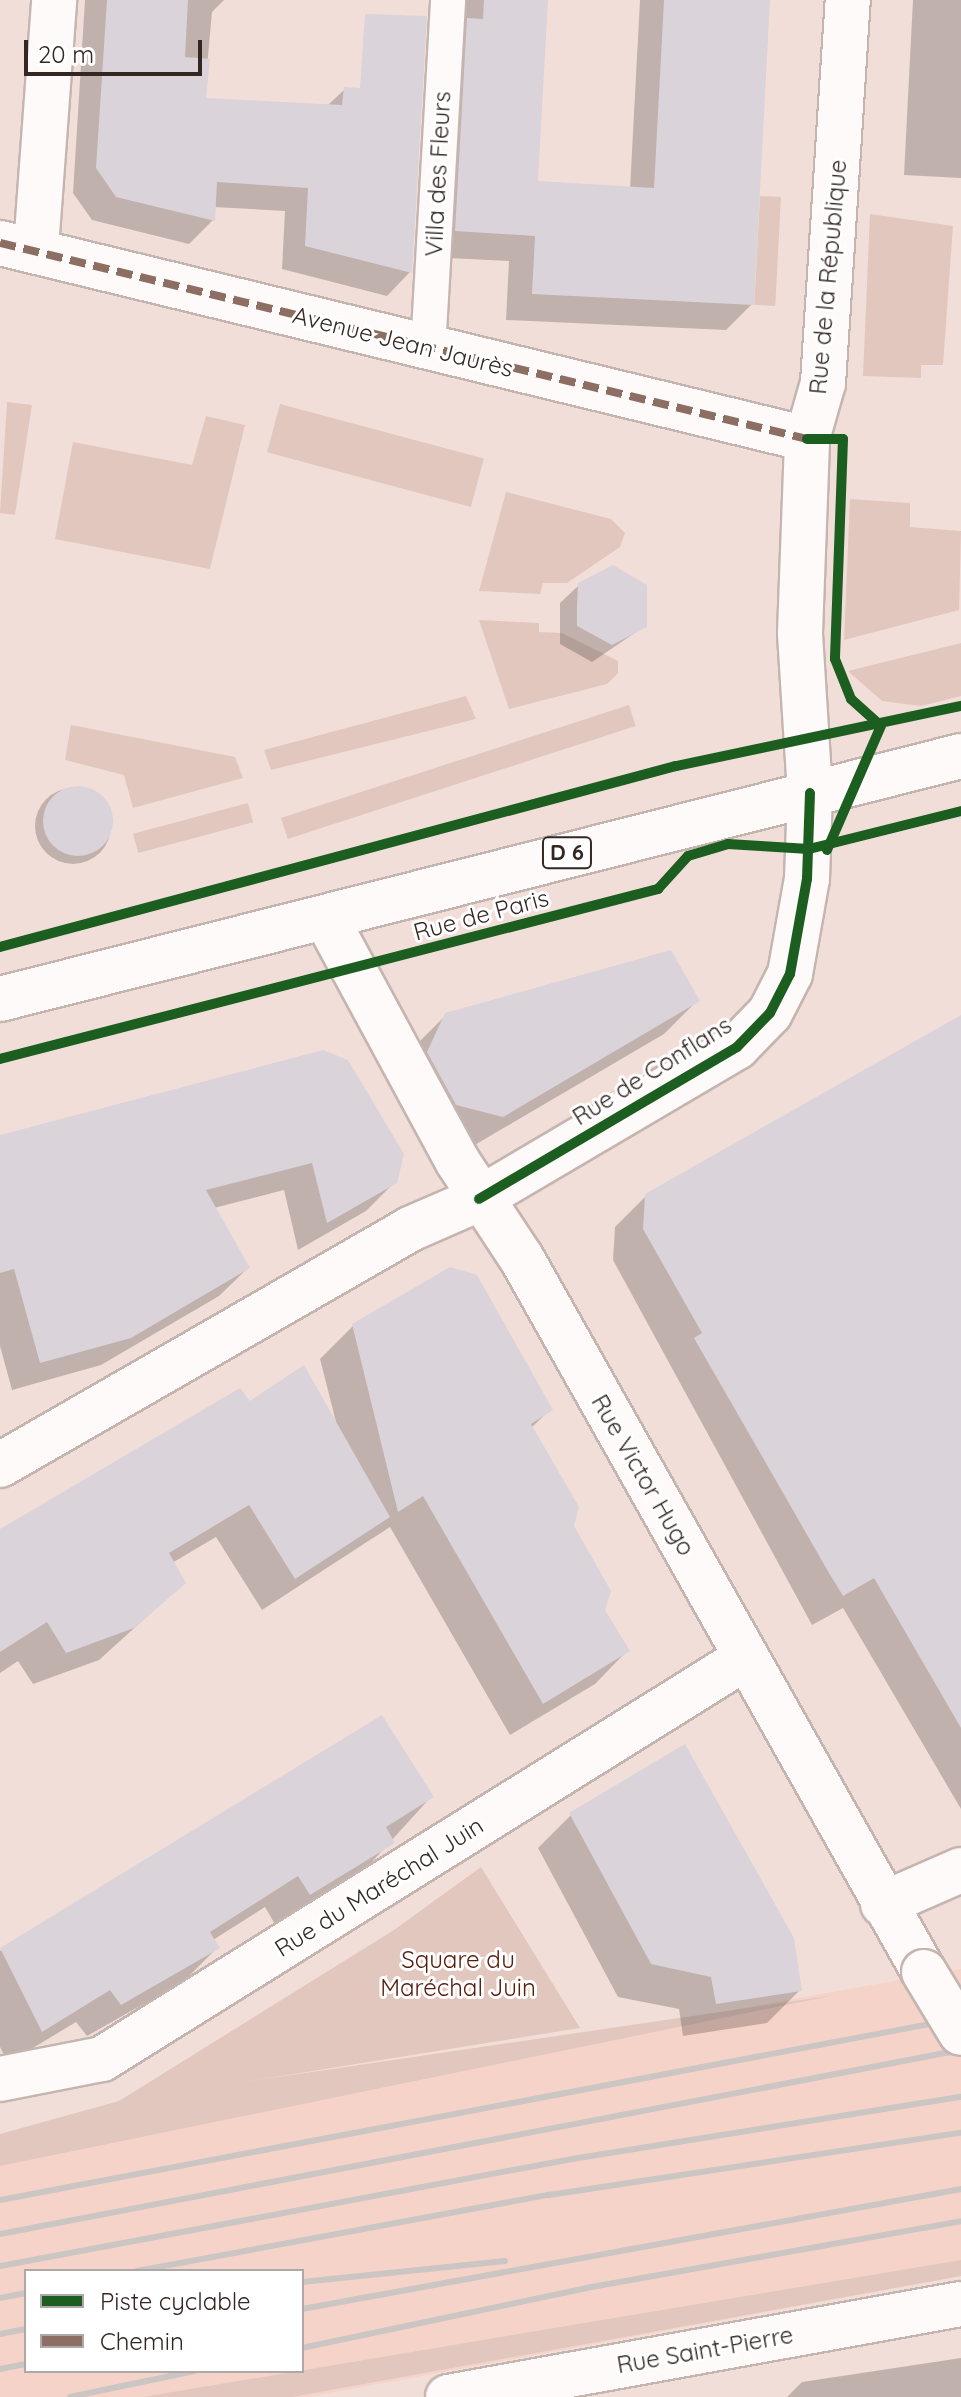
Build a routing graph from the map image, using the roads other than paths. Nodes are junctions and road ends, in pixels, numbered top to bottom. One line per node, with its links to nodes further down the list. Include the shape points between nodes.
1 (54, 0): 4 (street)
2 (448, 0): 5 (lane, Villa des Fleurs)
3 (848, 0): 6 (street, Rue de la République, via 823,383)
4 (18, 246): 5 (street, Avenue Jean Jaurès)
5 (428, 349): 6 (street, Avenue Jean Jaurès)
6 (807, 439): 8 (street, Rue de la République, via 800,633)
7 (961, 756): 8 (street, Rue de Paris)
8 (810, 793): 9 (street, Rue de Paris / D 6); 11 (street, Rue de Conflans, via 807,879 790,974 770,1013 737,1047)
9 (326, 918): 10 (street, Rue de Paris / D 6); 11 (street, Rue Victor Hugo)
10 (0, 999)
11 (479, 1199): 12 (street, Rue de Conflans, via 410,1229); 13 (street, Rue Victor Hugo, via 522,1259)
12 (0, 1465)
13 (744, 1659): 15 (street, Rue Victor Hugo); 17 (street, Rue du Maréchal Juin, via 102,2059)
14 (961, 1870): 15 (street)
15 (883, 1904): 16 (street, Rue Victor Hugo, bridge)
16 (961, 2033)
17 (0, 2079)
18 (961, 2304): 19 (street, Rue Saint-Pierre)
19 (448, 2397)

